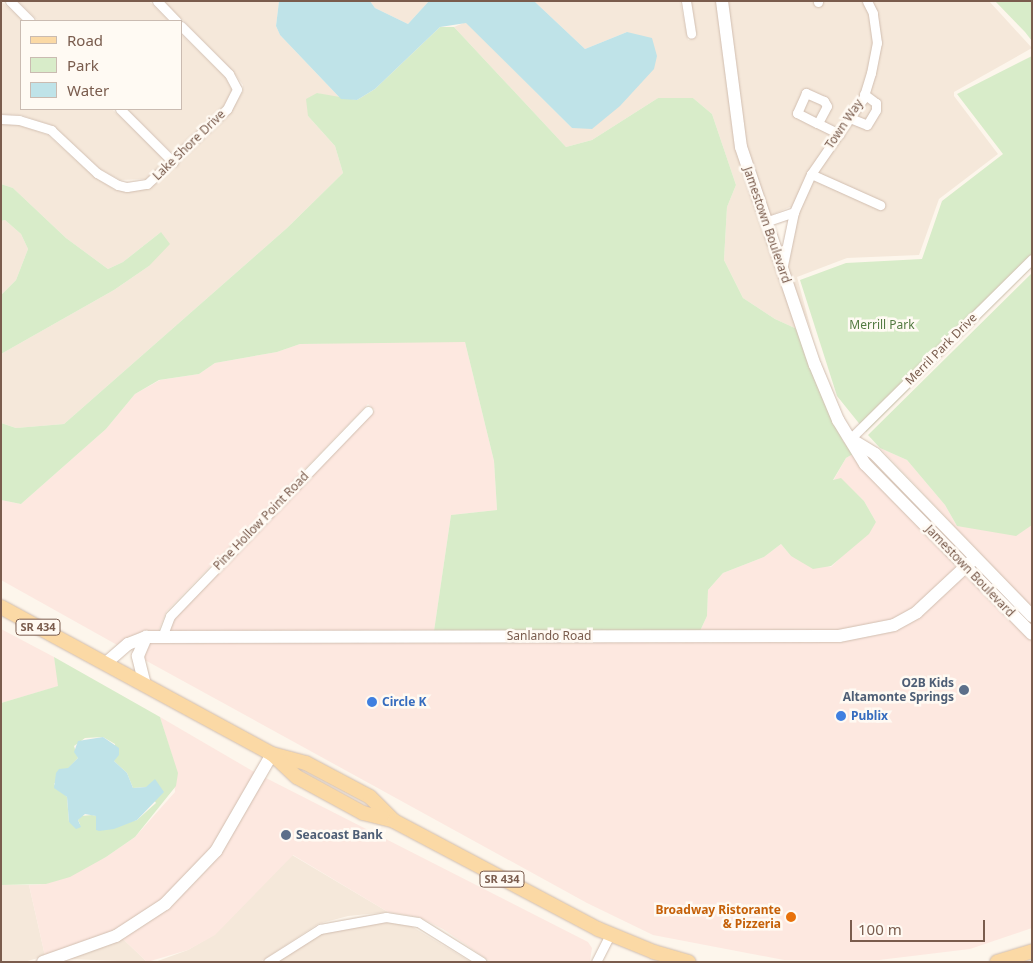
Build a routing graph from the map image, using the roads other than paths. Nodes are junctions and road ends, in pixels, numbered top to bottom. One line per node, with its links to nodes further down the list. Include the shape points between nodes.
1 (10, 1): 6 (street)
2 (156, 1): 7 (street)
3 (686, 1): 9 (street)
4 (722, 1): 20 (street, Jamestown Boulevard, via 741,147)
5 (867, 1): 10 (street, Town Way, via 877,43)
6 (29, 20)
7 (175, 20)
8 (182, 27): 16 (street, Lake Shore Drive, via 229,74 237,89 227,109)
9 (691, 34)
10 (864, 94): 12 (street, Town Way); 12 (street, via 877,106 867,124)
11 (121, 110): 16 (street)
12 (850, 118): 15 (street, Town Way)
13 (1, 119): 16 (street, Lake Shore Drive, via 19,120 51,130 97,173 118,185 148,184)
14 (818, 124): 14 (street, via 797,113 806,93 824,101 827,109); 15 (street)
15 (840, 134): 17 (street, Town Way)
16 (174, 162)
17 (811, 174): 18 (street); 19 (street, Town Way)
18 (880, 205)
19 (794, 212): 20 (street); 22 (street, Town Way)
20 (765, 222): 22 (street, Jamestown Boulevard)
21 (1032, 259): 24 (street, Merril Park Drive)
22 (783, 271): 24 (street, Jamestown Boulevard, via 824,387)
23 (368, 411): 29 (street, Pine Hollow Point Road, via 170,616)
24 (850, 439): 25 (street, Jamestown Boulevard, via 875,454)
25 (970, 562): 27 (street, Jamestown Boulevard); 28 (street, Jamestown Boulevard); 29 (street, Sanlando Road, via 917,612 894,625 839,636)
26 (1, 607): 31 (main road, SR 434)
27 (1032, 616)
28 (1032, 634)
29 (162, 636): 30 (street, Sanlando Road)
30 (146, 637): 31 (street, Sanlando Road, via 128,644); 32 (street, via 138,656)
31 (106, 663): 32 (main road, SR 434)
32 (146, 684): 33 (main road, SR 434)
33 (272, 754): 34 (main road, SR 434, via 306,763 370,797 394,821); 36 (street, via 216,852 181,890 116,936)
34 (610, 934): 40 (street); 41 (main road, SR 434)
35 (1032, 951): 42 (main road)
36 (62, 959): 37 (street)
37 (43, 962)
38 (268, 962): 39 (street, via 320,928 386,917 418,922)
39 (482, 962)
40 (596, 962)
41 (689, 962)
42 (997, 962)

